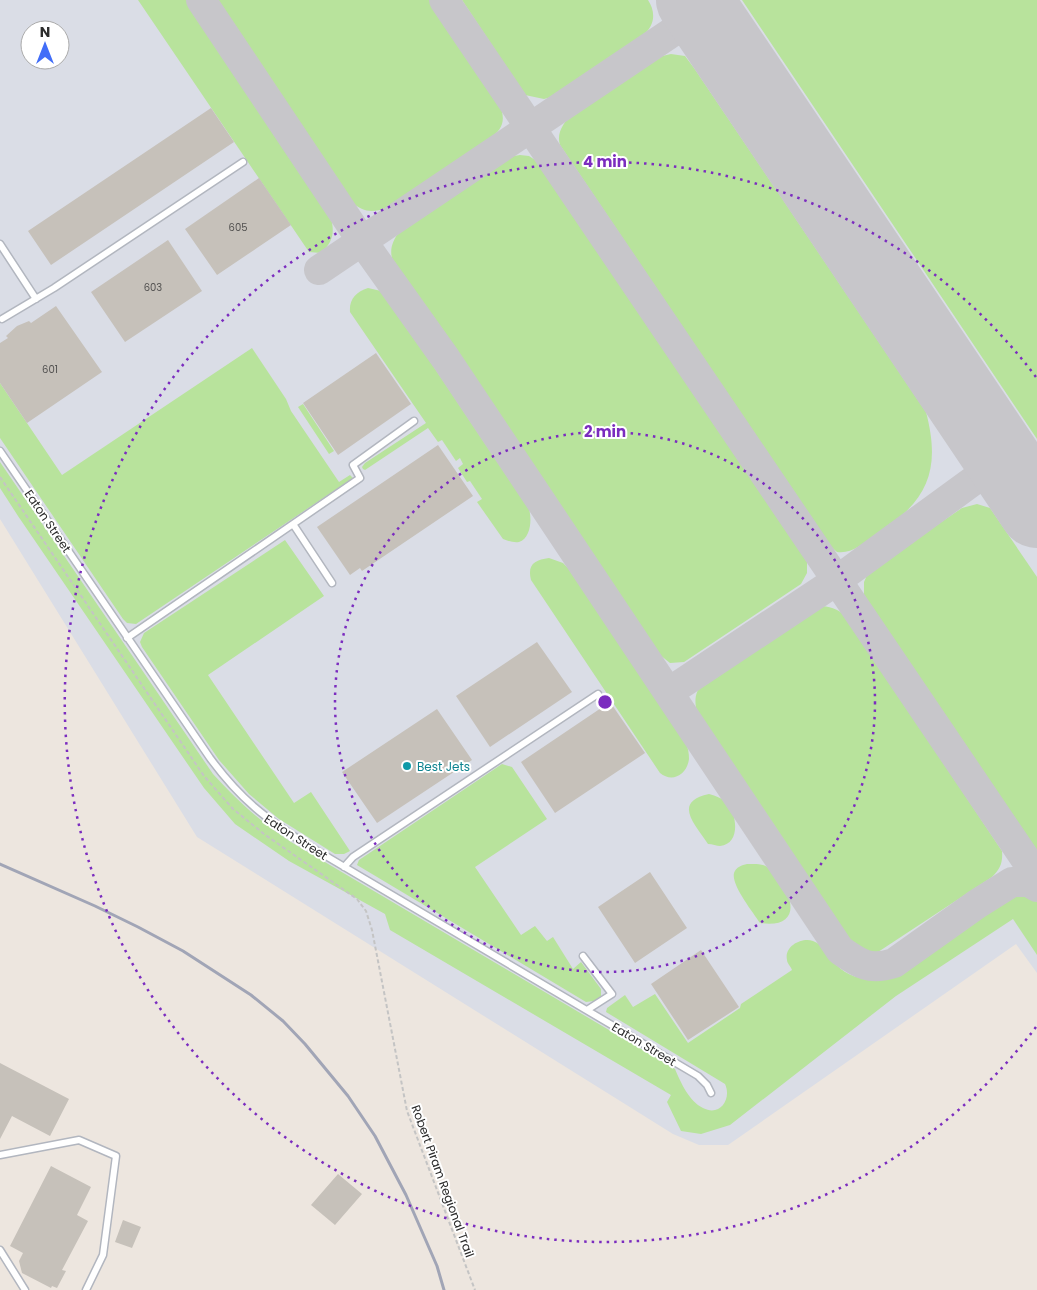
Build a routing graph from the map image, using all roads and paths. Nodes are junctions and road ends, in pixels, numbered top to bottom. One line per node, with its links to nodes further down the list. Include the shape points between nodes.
1 (243, 162): 3 (lane)
2 (0, 244): 3 (lane)
3 (36, 299): 4 (lane)
4 (1, 319)
5 (414, 421): 7 (lane, via 353,465 360,478)
6 (0, 451): 9 (lane, Eaton Street)
7 (293, 524): 8 (lane); 9 (lane)
8 (332, 583)
9 (127, 638): 11 (lane, Eaton Street, via 225,779 244,799 272,823)
10 (598, 694): 11 (lane)
11 (344, 866): 14 (lane, Eaton Street)
12 (372, 930): 20 (path, Robert Piram Regional Trail, via 407,1111)
13 (583, 956): 14 (lane, via 612,994)
14 (587, 1010): 15 (lane, Eaton Street, via 698,1076)
15 (712, 1093)
16 (0, 1155): 19 (lane, via 79,1140 116,1156 103,1255)
17 (0, 1250): 18 (lane)
18 (25, 1290)
19 (86, 1290)
20 (475, 1290)

